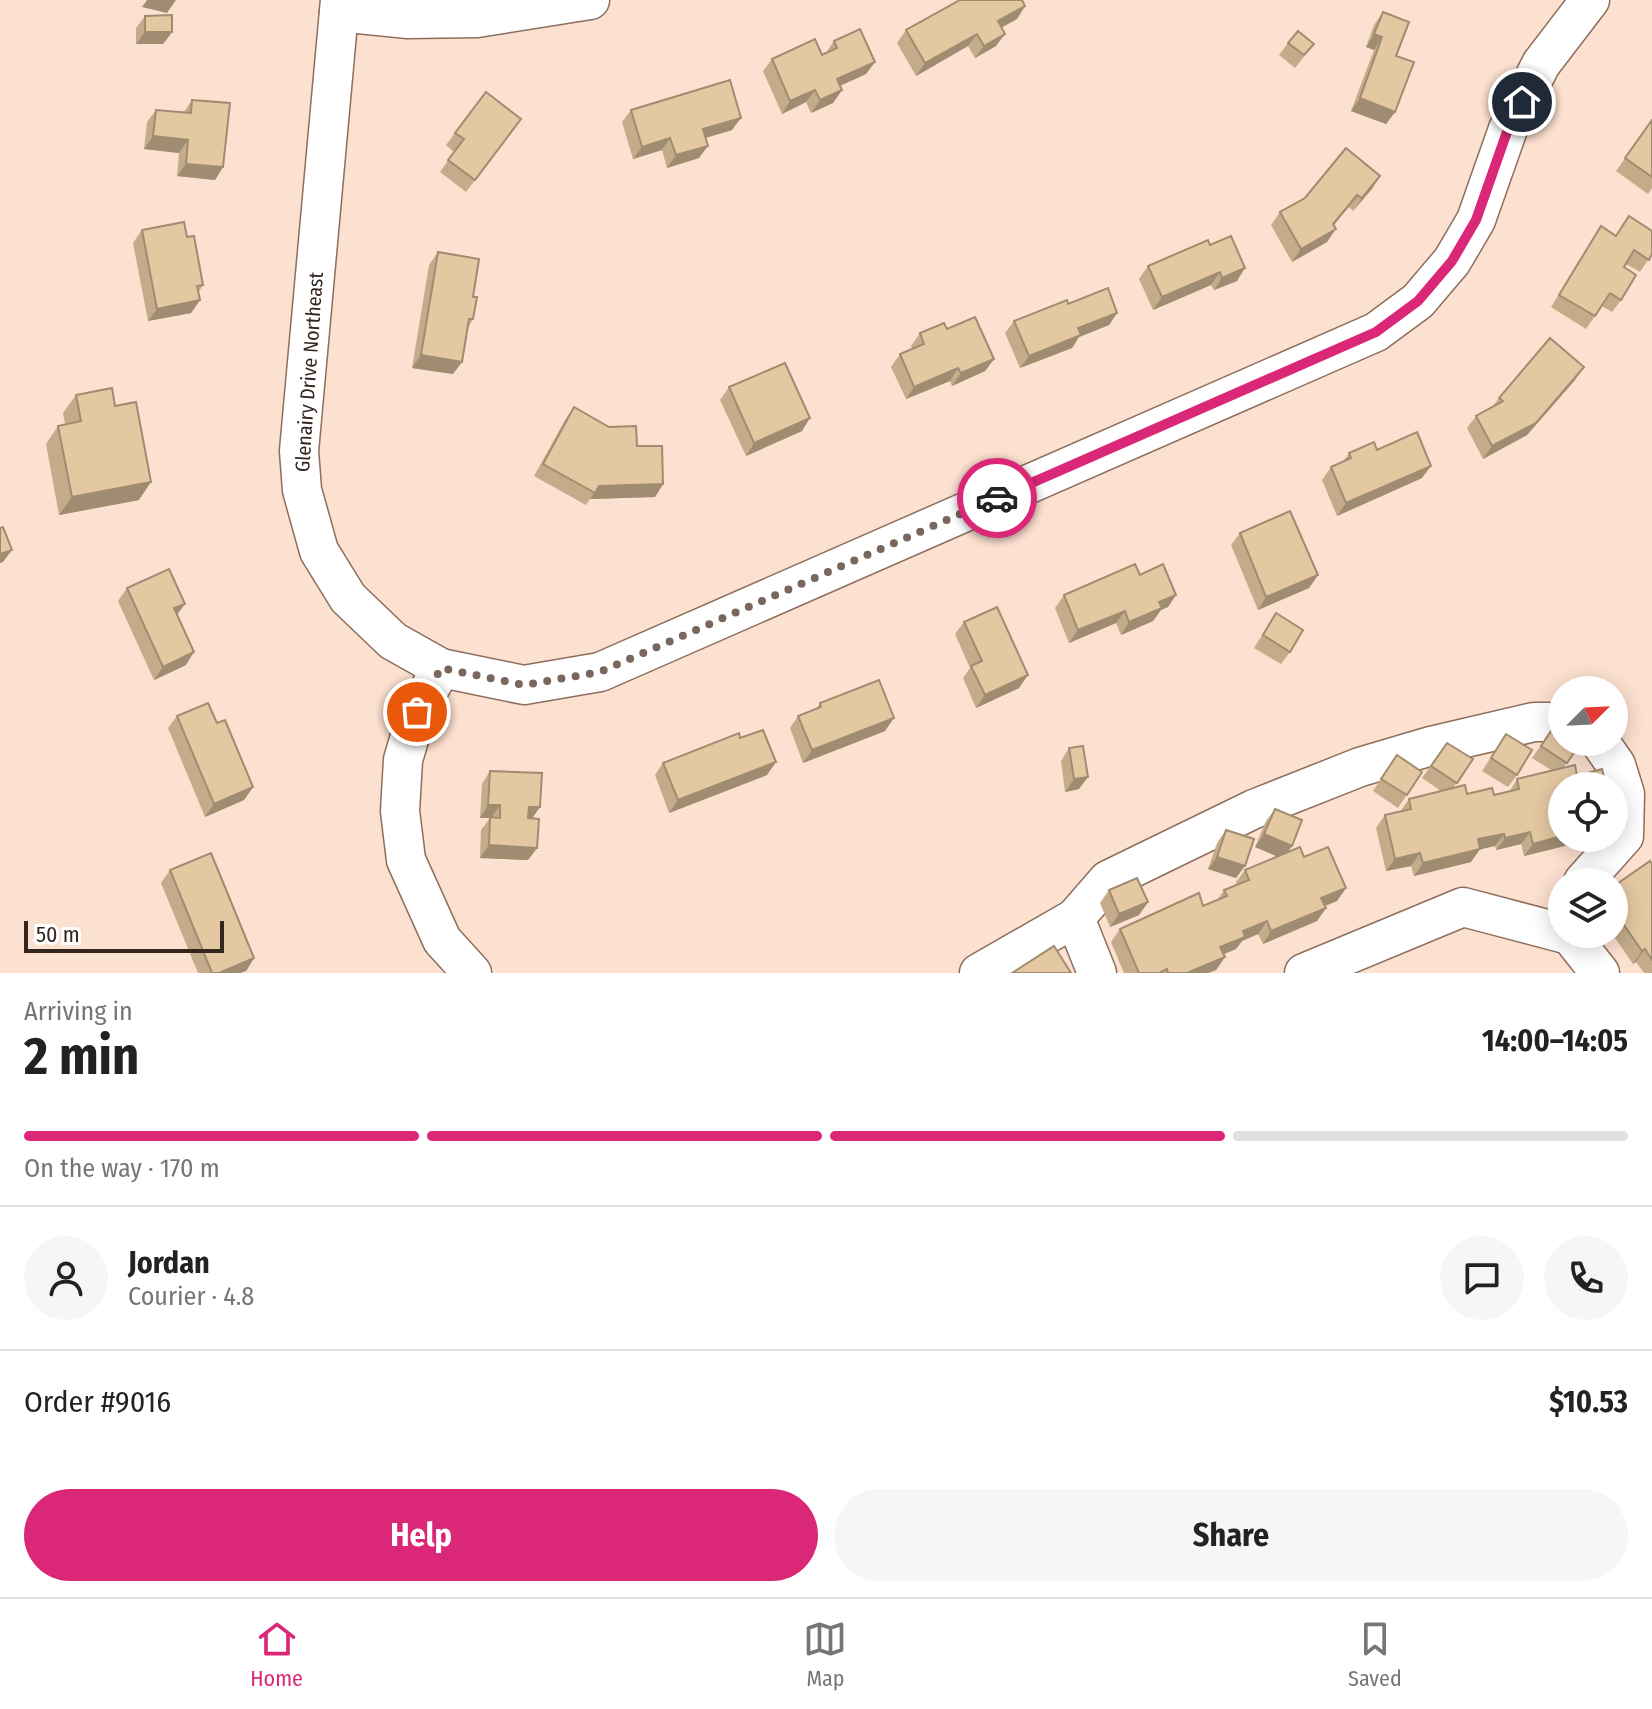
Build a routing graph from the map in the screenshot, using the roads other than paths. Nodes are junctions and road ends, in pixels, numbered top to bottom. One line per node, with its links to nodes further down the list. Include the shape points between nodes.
1 (590, 0): 3 (street, via 477,18 408,19)
2 (1590, 0): 4 (street, Glenairy Drive Northeast, via 1541,64 1508,129 1476,220 1452,261 1418,301 1376,332 600,672 524,685)
3 (340, 6): 4 (street, Glenairy Drive Northeast, via 299,451 302,490 319,551 348,598 393,641)
4 (441, 668): 11 (street, via 417,712 403,760 400,811 406,860 442,940)
5 (1548, 722): 8 (street, via 1360,767 1254,809 1108,880)
6 (1610, 756): 7 (street, via 1625,794 1624,836)
7 (1595, 868)
8 (1075, 918): 12 (street); 13 (street)
9 (1548, 925): 14 (street, via 1463,907)
10 (1580, 948): 15 (street)
11 (472, 973)
12 (979, 973)
13 (1097, 973)
14 (1304, 973)
15 (1600, 973)

